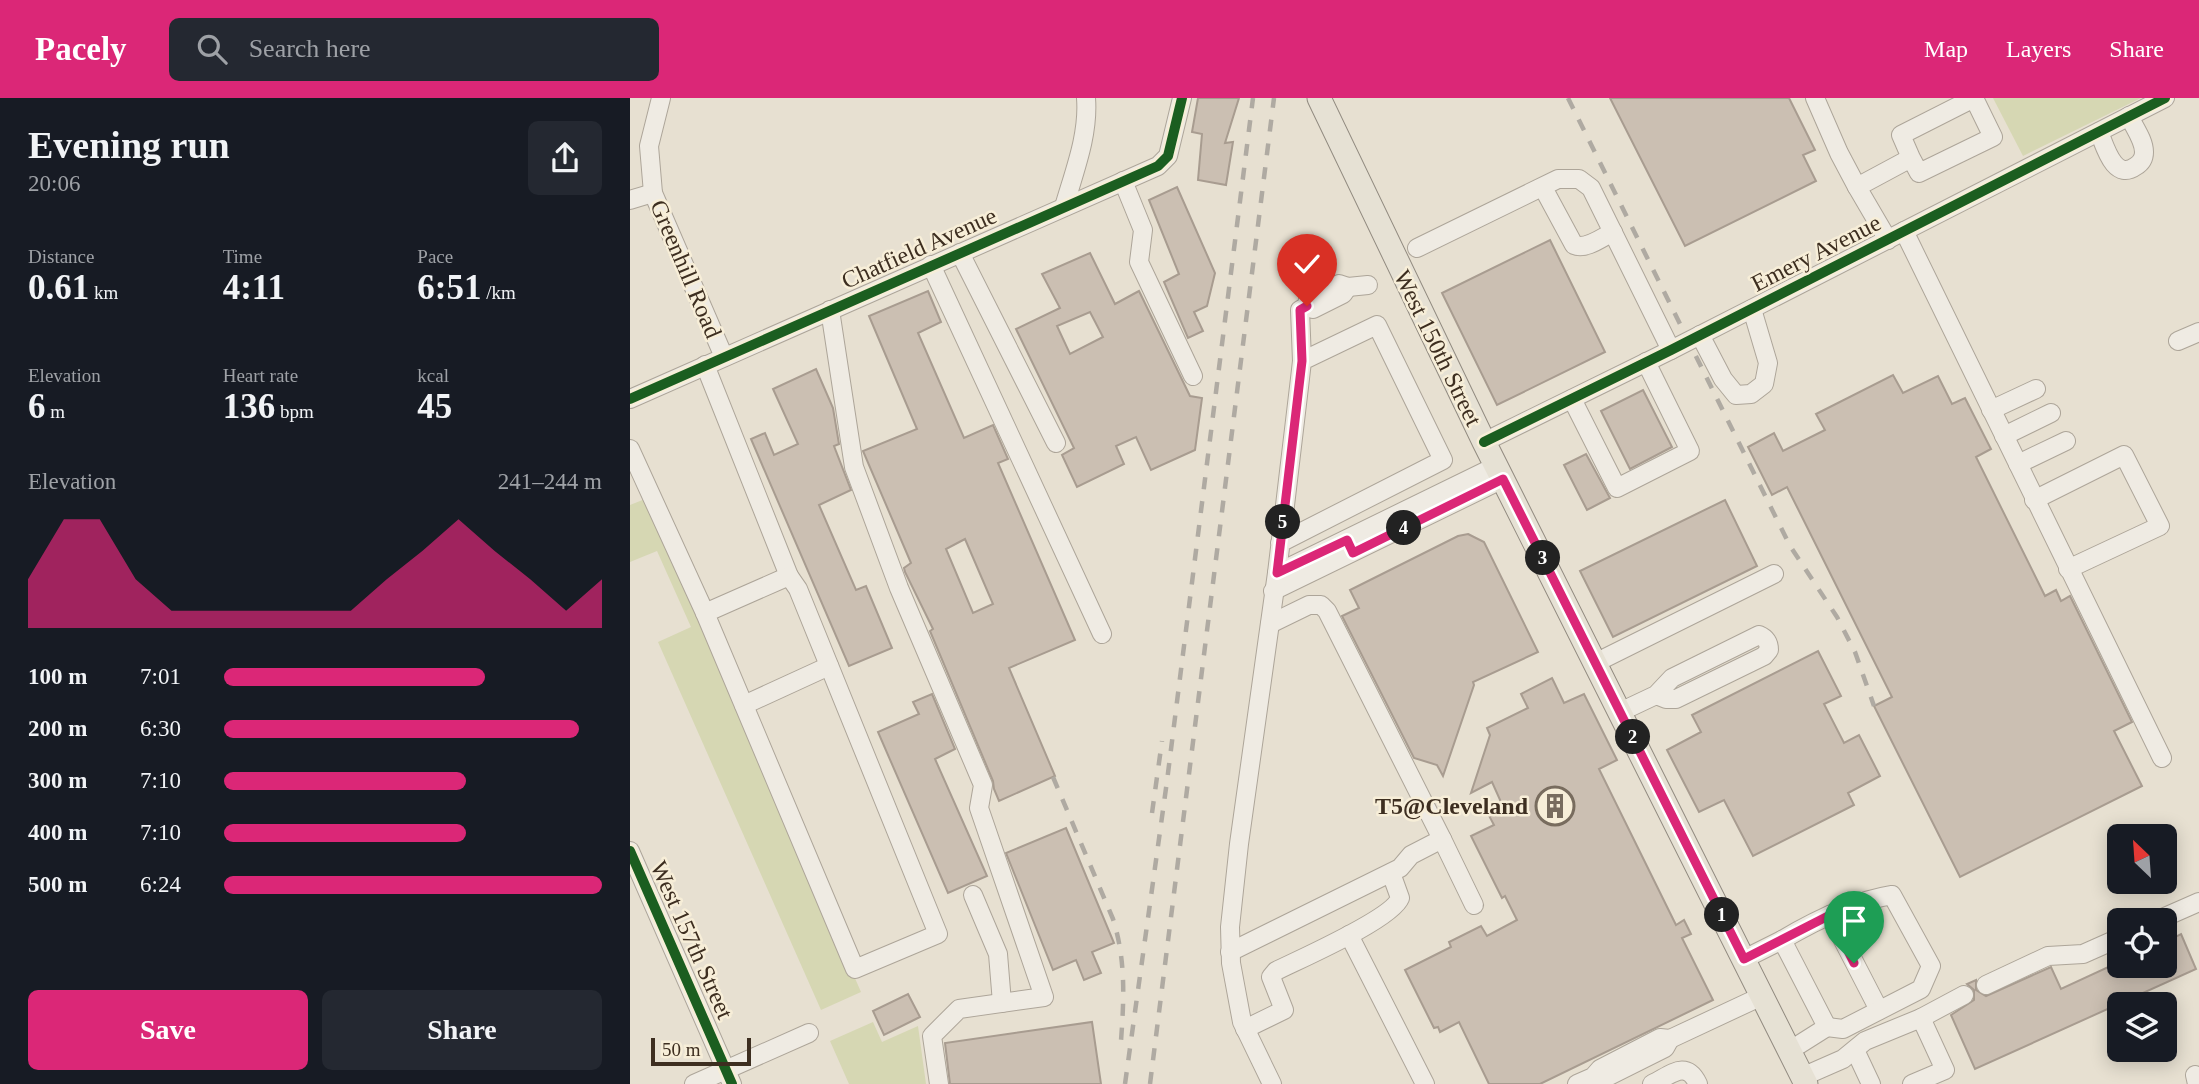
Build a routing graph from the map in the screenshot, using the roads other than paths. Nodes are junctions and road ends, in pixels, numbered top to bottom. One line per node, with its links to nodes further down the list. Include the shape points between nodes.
1 (662, 98): 12 (street, Greenhill Road, via 649,146)
2 (1086, 98): 15 (street, via 1083,140)
3 (1182, 98): 10 (street, Chatfield Avenue, via 1168,156 1158,166)
4 (1319, 98): 40 (main road, West 150th Street)
5 (1815, 98): 11 (street)
6 (2165, 98): 7 (street, Emery Avenue)
7 (2129, 116): 8 (street, Emery Avenue); 8 (street, via 2144,149 2134,168 2122,169 2112,162)
8 (2099, 132): 17 (street, Emery Avenue)
9 (1911, 158): 9 (street, via 1901,135 1974,98 1993,137 1919,173); 11 (street)
10 (1123, 181): 15 (street, Chatfield Avenue); 32 (street, via 1143,230 1139,262)
11 (1857, 187): 17 (street)
12 (653, 193): 14 (street); 28 (street, Greenhill Road)
13 (1547, 195): 16 (street, via 1578,247)
14 (630, 200)
15 (1064, 207): 19 (street, Chatfield Avenue)
16 (1613, 232): 18 (street, via 1591,188 1579,179 1558,178); 27 (street)
17 (1896, 235): 22 (street, Emery Avenue); 36 (street)
18 (1417, 248)
19 (960, 253): 20 (street, Chatfield Avenue); 41 (street)
20 (931, 265): 23 (street, Chatfield Avenue); 54 (street)
21 (1368, 285): 29 (street, via 1348,287 1313,309 1300,310)
22 (1752, 309): 25 (street, Emery Avenue); 25 (street, via 1768,363 1764,384 1751,394 1735,395)
23 (830, 310): 28 (street, Chatfield Avenue); 77 (street, via 854,467 983,785 979,808 1044,997)
24 (2199, 332): 26 (street)
25 (1700, 335): 27 (street, Emery Avenue)
26 (2178, 341)
27 (1671, 350): 30 (street, Emery Avenue)
28 (724, 357): 31 (street, Chatfield Avenue)
29 (1302, 361): 47 (street); 47 (street, via 1377,325 1443,460)
30 (1646, 362): 35 (street, Emery Avenue); 35 (street, via 1690,451 1617,488)
31 (705, 365): 34 (street, Chatfield Avenue); 50 (street)
32 (1194, 376)
33 (2036, 389): 36 (street)
34 (630, 399)
35 (1572, 399): 40 (street, Emery Avenue)
36 (1991, 410): 38 (street)
37 (2050, 413): 38 (street)
38 (2004, 436): 43 (street)
39 (2066, 441): 43 (street)
40 (1484, 442): 44 (main road, West 150th Street)
41 (1056, 443)
42 (630, 449): 45 (street)
43 (2018, 464): 46 (street)
44 (1500, 473): 51 (street); 55 (main road, West 150th Street)
45 (636, 475): 52 (street)
46 (2035, 500): 48 (street); 48 (street, via 2124,455 2160,526)
47 (1280, 543): 51 (street)
48 (2068, 569): 60 (street)
49 (1774, 574): 55 (street)
50 (789, 576): 52 (street); 56 (street)
51 (1275, 582): 53 (street)
52 (705, 612): 58 (street)
53 (1269, 624): 61 (street, via 1309,605 1321,605 1327,611); 72 (street, via 1232,898)
54 (1102, 634)
55 (1595, 663): 59 (main road, West 150th Street)
56 (829, 666): 58 (street); 58 (street, via 938,934 855,969)
57 (1656, 695): 57 (street, via 1672,678 1759,635 1769,644 1764,656 1676,699); 59 (street)
58 (744, 705)
59 (1620, 712): 73 (main road, West 150th Street)
60 (2162, 758)
61 (1442, 839): 63 (street); 65 (street)
62 (630, 850): 85 (street, West 157th Street)
63 (1391, 873): 69 (street, via 1398,902); 72 (street)
64 (973, 895): 77 (street, via 998,954)
65 (1474, 905)
66 (2198, 907): 67 (street)
67 (2177, 914)
68 (1830, 915): 70 (street); 78 (street); 78 (street, via 1892,895 1931,966 1921,989)
69 (1349, 935): 81 (street, via 1276,971 1272,983 1284,1010); 91 (street)
70 (1783, 940): 73 (street); 80 (street)
71 (2107, 943): 74 (street, via 2083,954 2048,956)
72 (1230, 952): 81 (street)
73 (1744, 959): 76 (main road, West 150th Street)
74 (1986, 985)
75 (1964, 995): 79 (street)
76 (1762, 996): 84 (main road, West 150th Street); 86 (street, via 1670,1039 1665,1048 1605,1078)
77 (1002, 1003): 89 (street, via 959,1009 932,1036)
78 (1879, 1010): 80 (street, via 1843,1029)
79 (1921, 1018): 83 (street, via 1865,1041); 95 (street, via 1945,1070)
80 (1827, 1027): 84 (street)
81 (1245, 1029): 90 (street)
82 (809, 1033): 85 (street)
83 (1855, 1050): 87 (street); 94 (street)
84 (1790, 1051): 87 (main road, West 150th Street)
85 (729, 1077): 88 (street)
86 (1585, 1081)
87 (1804, 1081)
88 (694, 1084)
89 (939, 1084)
90 (1272, 1084)
91 (1425, 1084)
92 (1652, 1084): 93 (street, via 1688,1070)
93 (1698, 1084)
94 (1871, 1084)
95 (1912, 1084)

